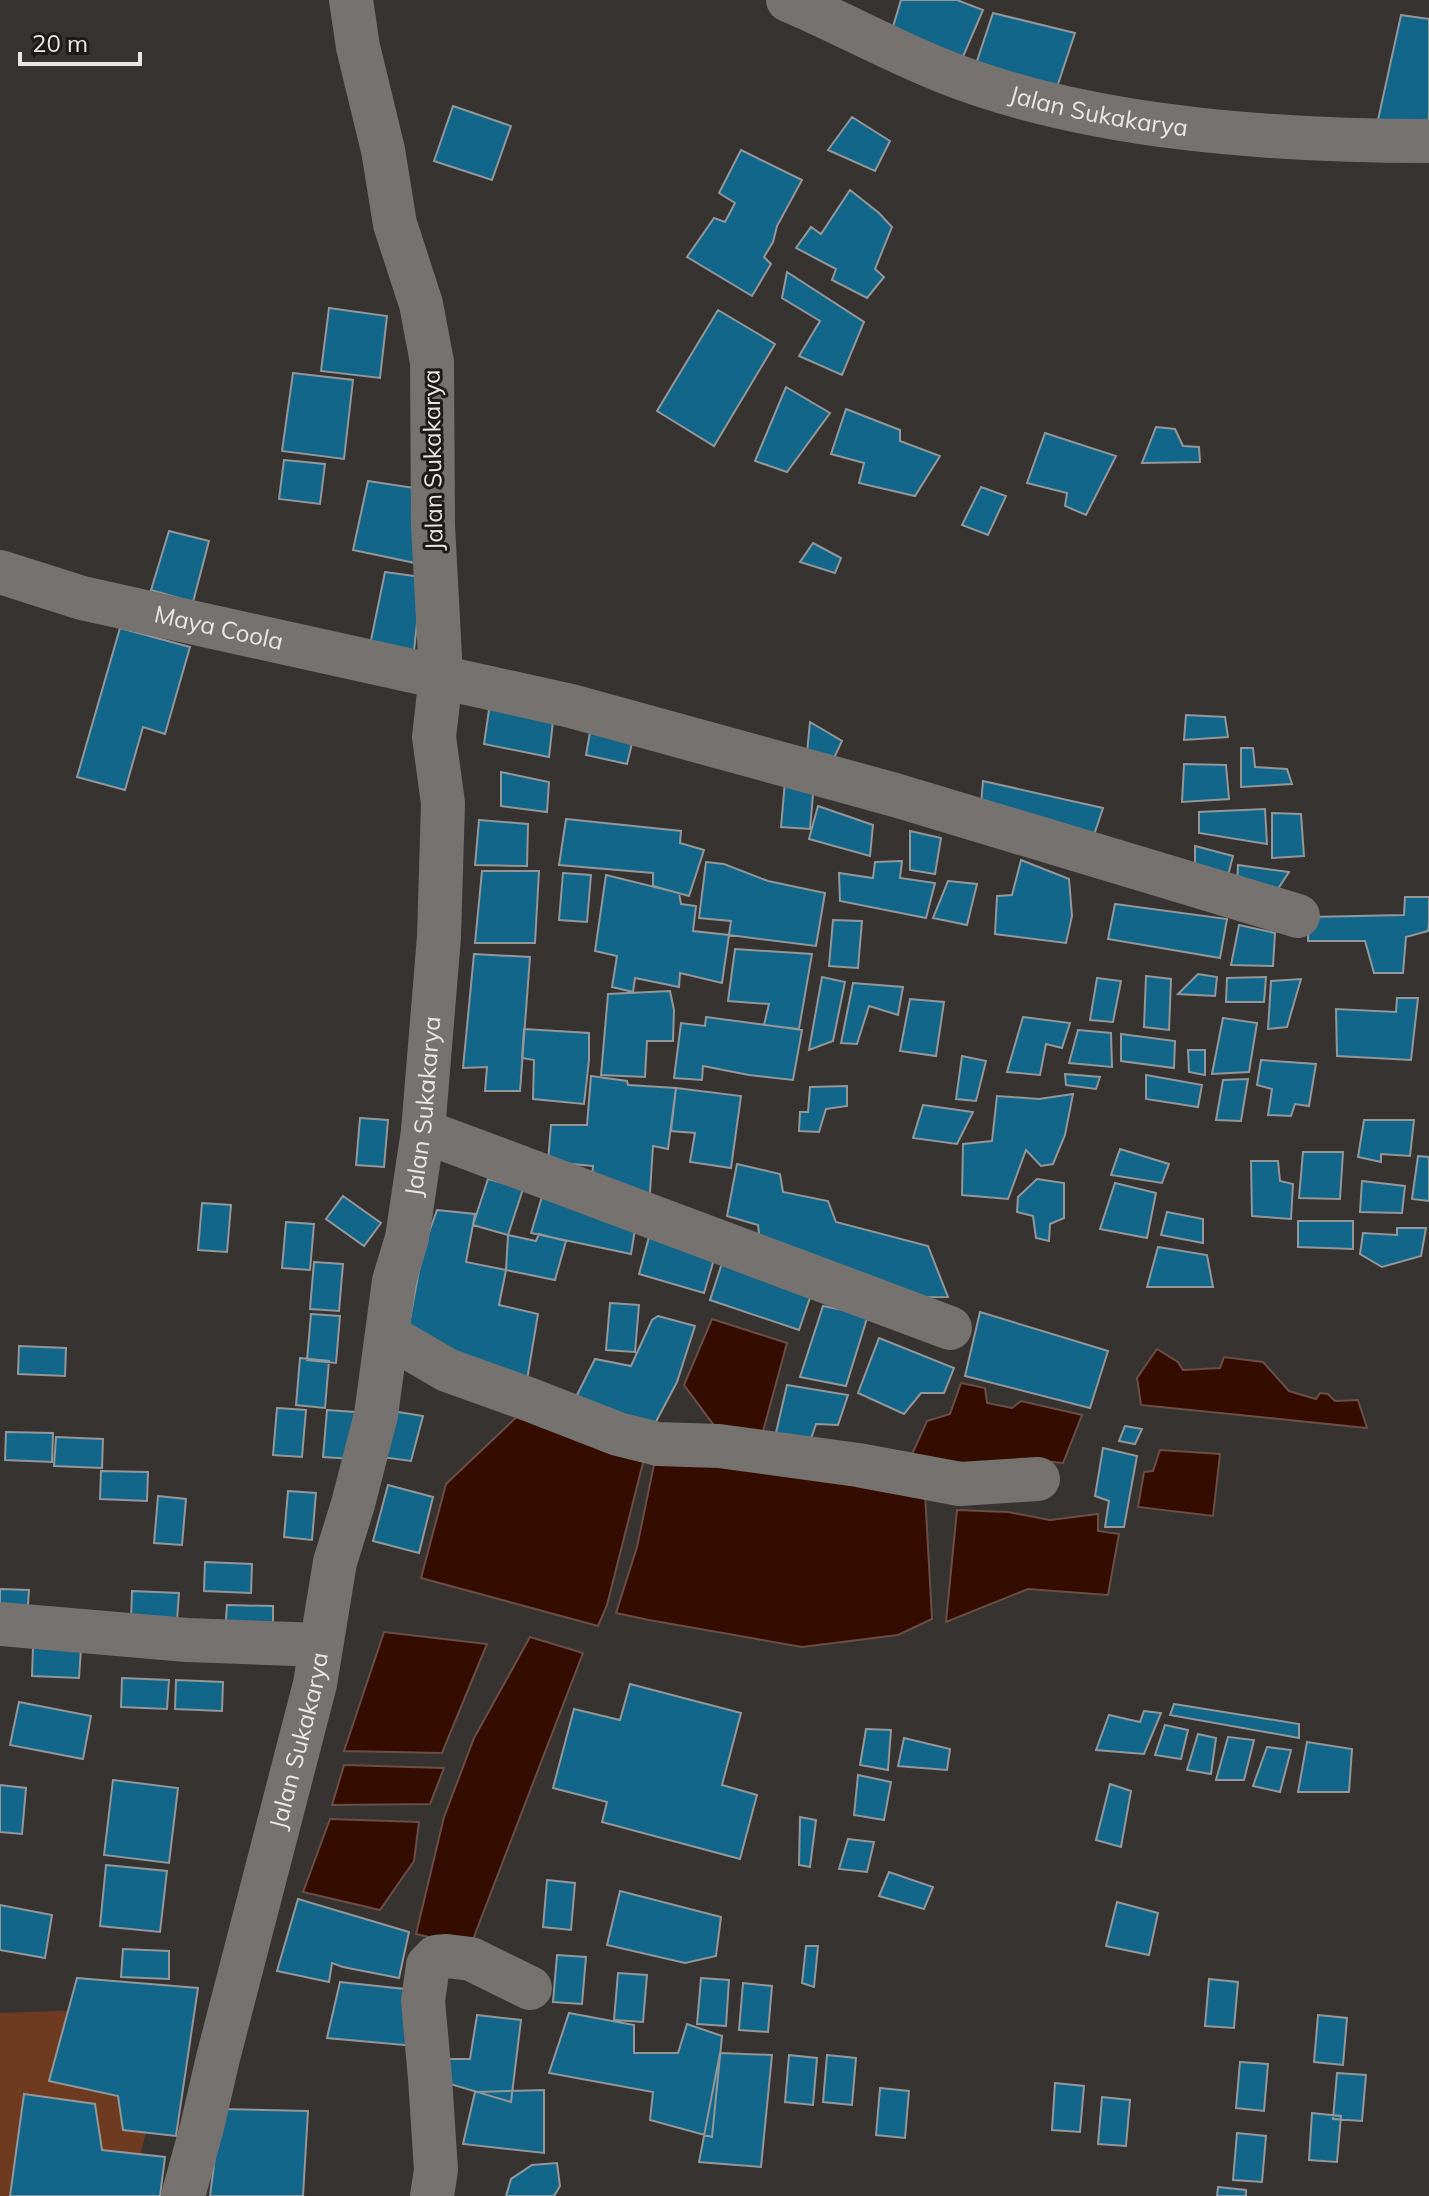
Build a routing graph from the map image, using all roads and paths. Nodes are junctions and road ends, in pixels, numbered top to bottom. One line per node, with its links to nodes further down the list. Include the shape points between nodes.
1 (351, 0): 5 (street, Jalan Sukakarya, via 395,224 421,304 432,362)
2 (788, 0): 3 (street, Jalan Sukakarya, via 943,71 1108,117 1335,140)
3 (1429, 141)
4 (0, 572): 5 (street, Maya Coola, via 82,598)
5 (441, 676): 6 (street, Maya Coola, via 880,791); 7 (street, Jalan Sukakarya, via 434,737 443,803 439,937)
6 (1298, 916)
7 (423, 1131): 8 (street); 9 (street, Jalan Sukakarya)
8 (950, 1328)
9 (387, 1335): 10 (street, via 447,1370 658,1444 719,1446 960,1484); 12 (street, Jalan Sukakarya, via 376,1415 335,1562)
10 (1038, 1479)
11 (0, 1624): 12 (street)
12 (320, 1645): 14 (street, Jalan Sukakarya, via 315,1684)
13 (530, 1988): 15 (street, via 471,1959 436,1957 428,1965 423,2001 436,2170)
14 (183, 2196)
15 (432, 2196)

